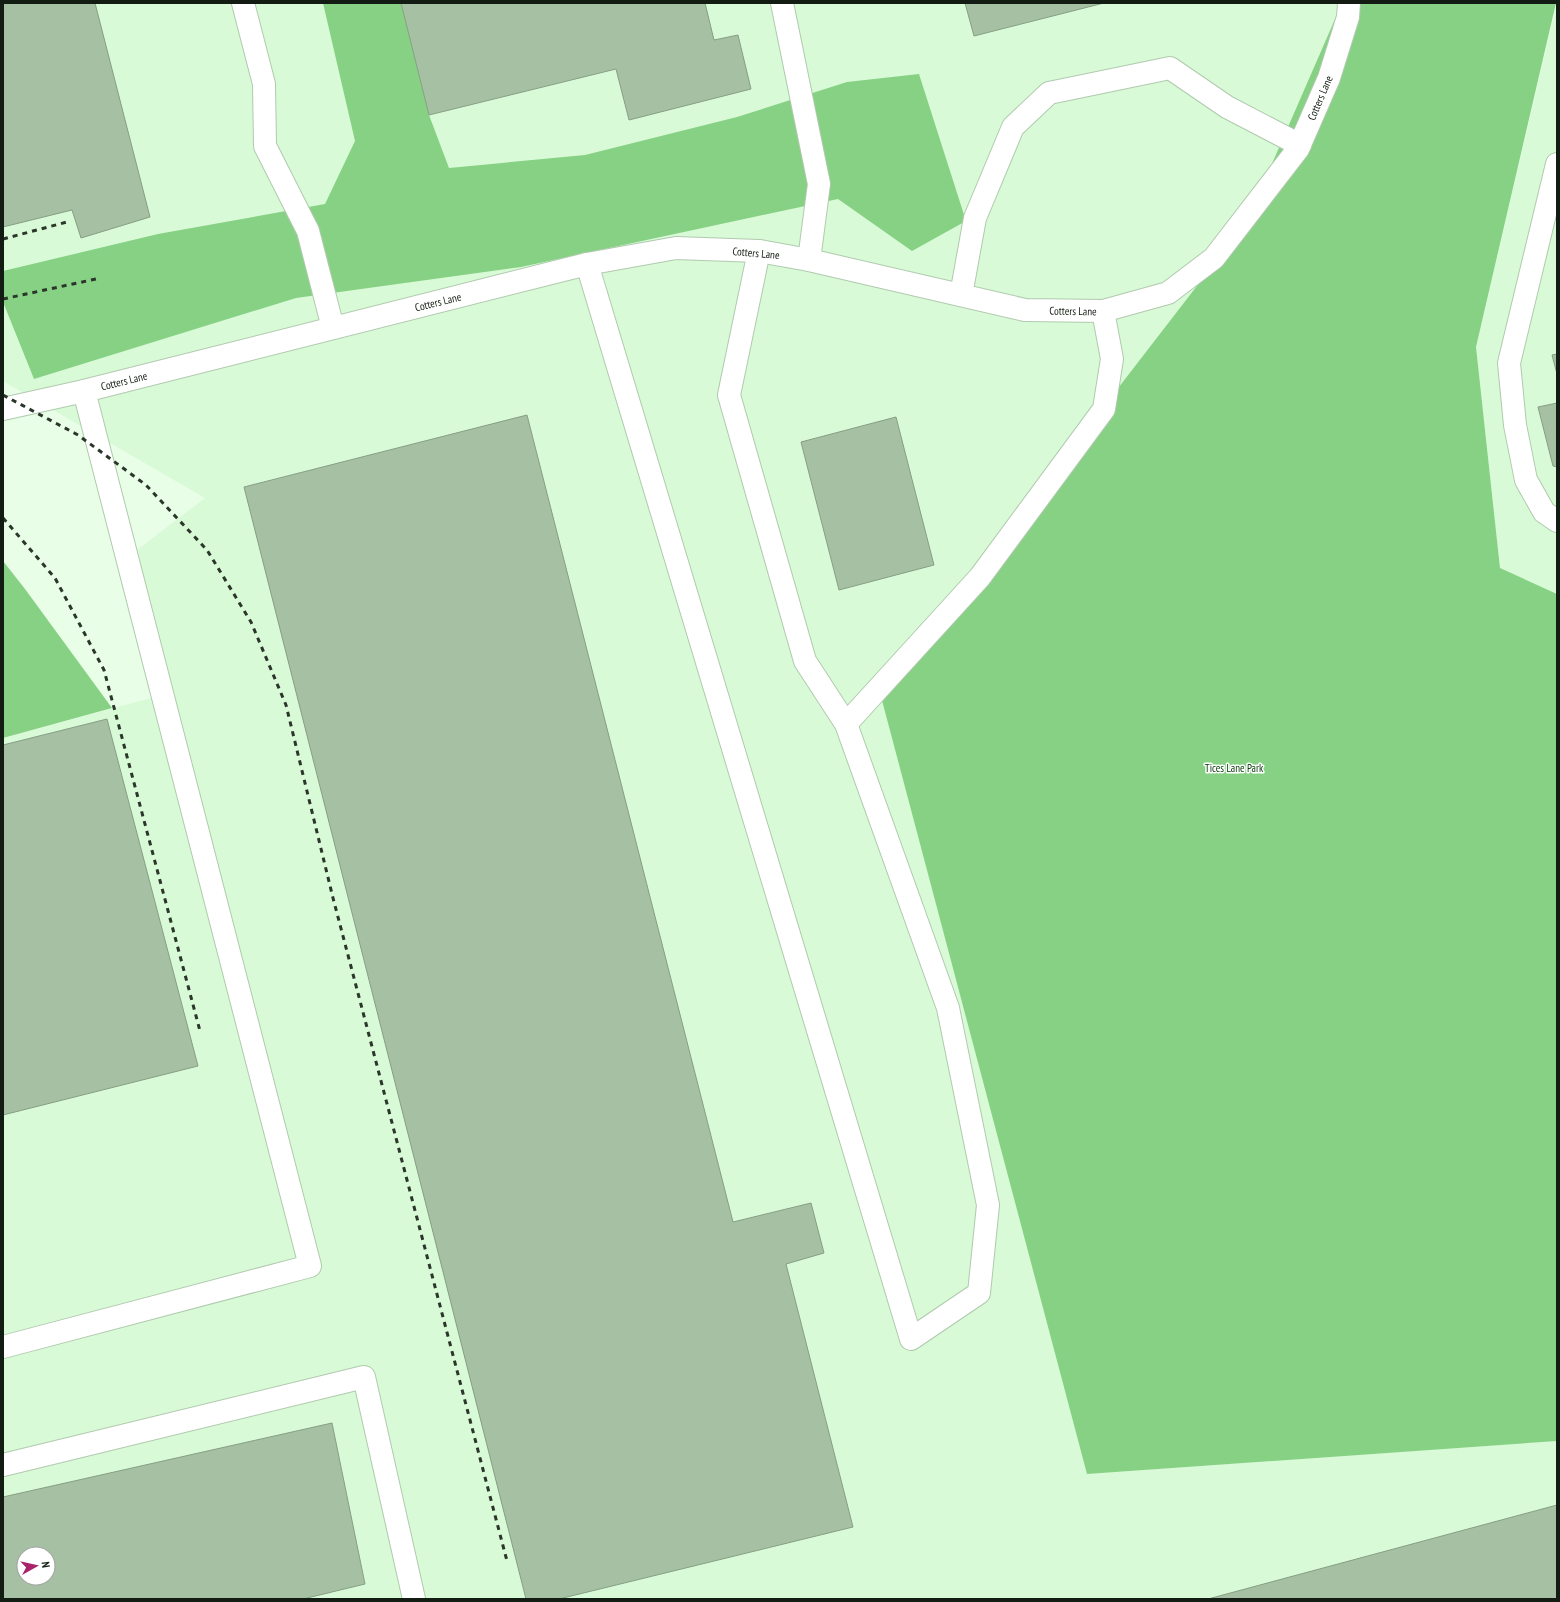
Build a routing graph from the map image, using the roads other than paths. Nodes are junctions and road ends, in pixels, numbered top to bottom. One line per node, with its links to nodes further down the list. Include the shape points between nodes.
1 (243, 3): 11 (street, via 264,84 265,146 308,231)
2 (782, 3): 7 (street, via 820,184)
3 (1349, 3): 4 (street, Cotters Lane, via 1348,17 1329,78)
4 (1300, 145): 9 (street, via 1227,107 1170,68 1049,93 1013,128 975,218); 10 (street, Cotters Lane, via 1214,258 1168,293)
5 (1557, 164): 14 (street, via 1509,363 1515,425 1526,480 1544,512)
6 (759, 251): 7 (street, Cotters Lane); 8 (street, Cotters Lane, via 676,248); 15 (street, via 729,395 805,661)
7 (809, 260): 9 (street, Cotters Lane)
8 (587, 264): 11 (street, Cotters Lane); 15 (street, via 911,1338 979,1293 988,1205 948,1008)
9 (962, 295): 10 (street, Cotters Lane, via 1024,310)
10 (1104, 311): 15 (street, via 1112,359 1104,409 980,577)
11 (333, 328): 12 (street, Cotters Lane)
12 (84, 391): 13 (street, Cotters Lane); 16 (street, via 310,1266)
13 (3, 409)
14 (1557, 521)
15 (846, 724)
16 (3, 1347)
17 (3, 1465): 18 (street, via 364,1377)
18 (414, 1599)

